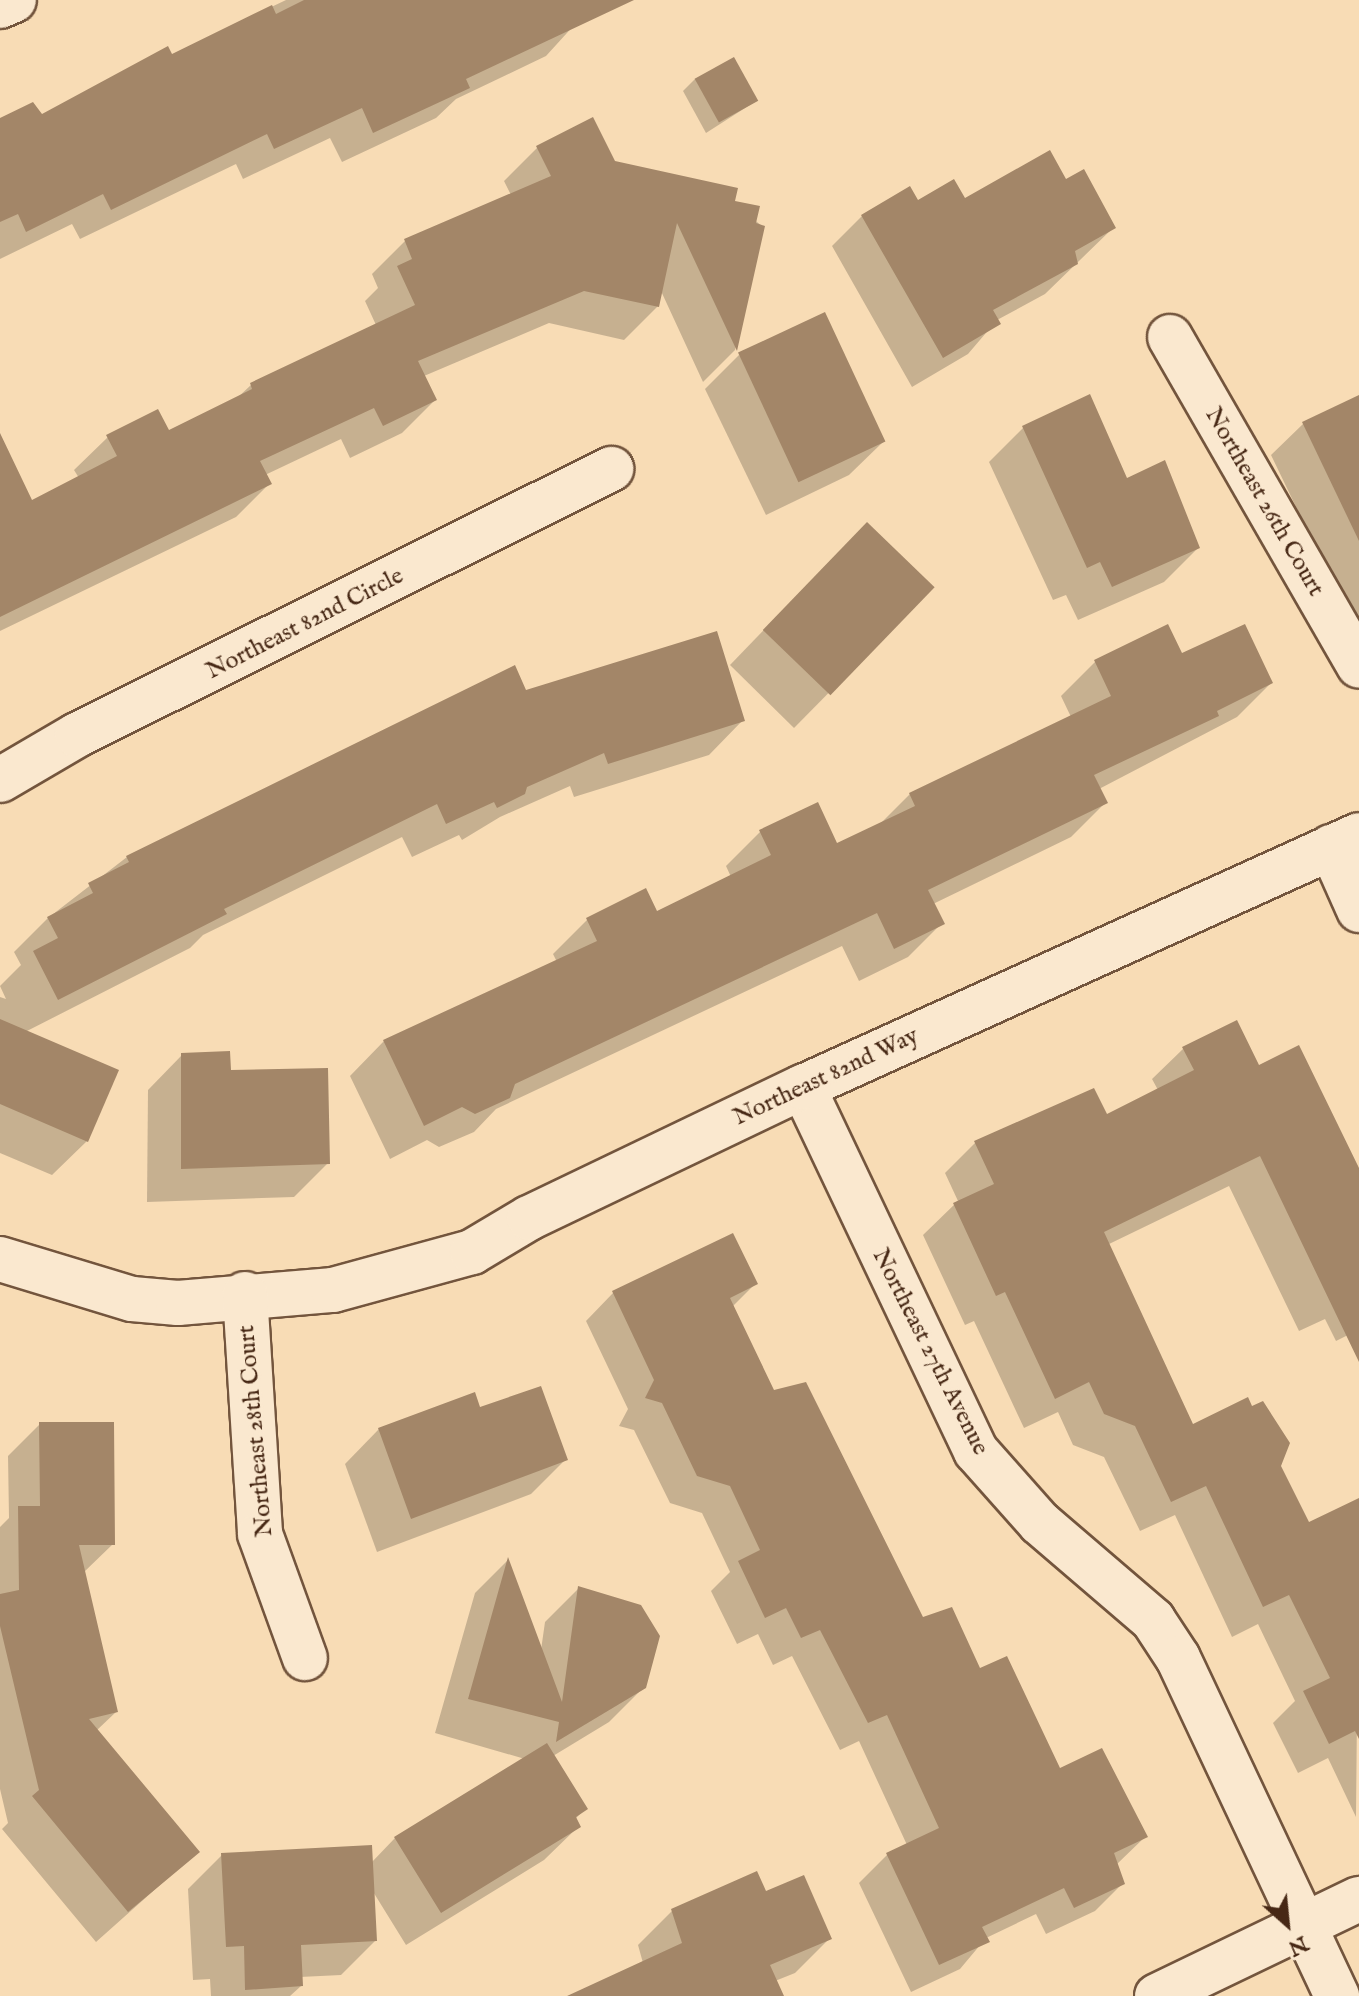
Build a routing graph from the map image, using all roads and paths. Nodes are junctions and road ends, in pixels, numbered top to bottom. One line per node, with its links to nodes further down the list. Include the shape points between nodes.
1 (14, 0): 2 (street)
2 (0, 6)
3 (1170, 337): 5 (street, Northeast 26th Court)
4 (611, 469): 6 (street, Northeast 82nd Circle, via 77,735)
5 (1359, 666)
6 (0, 780)
7 (1345, 841): 8 (street); 9 (street, Northeast 82nd Way)
8 (1359, 910)
9 (803, 1087): 11 (street, Northeast 82nd Way, via 529,1218 472,1252 333,1290); 14 (street, Northeast 27th Avenue, via 976,1451 1040,1523 1153,1620 1178,1658)
10 (0, 1259): 11 (street, Northeast 82nd Way, via 132,1299 178,1303)
11 (266, 1294): 12 (street, Northeast 28th Court, via 260,1534)
12 (305, 1658)
13 (1359, 1899): 14 (street)
14 (1301, 1926): 15 (street); 16 (street, Northeast 27th Avenue)
15 (1157, 1996)
16 (1337, 1996)

